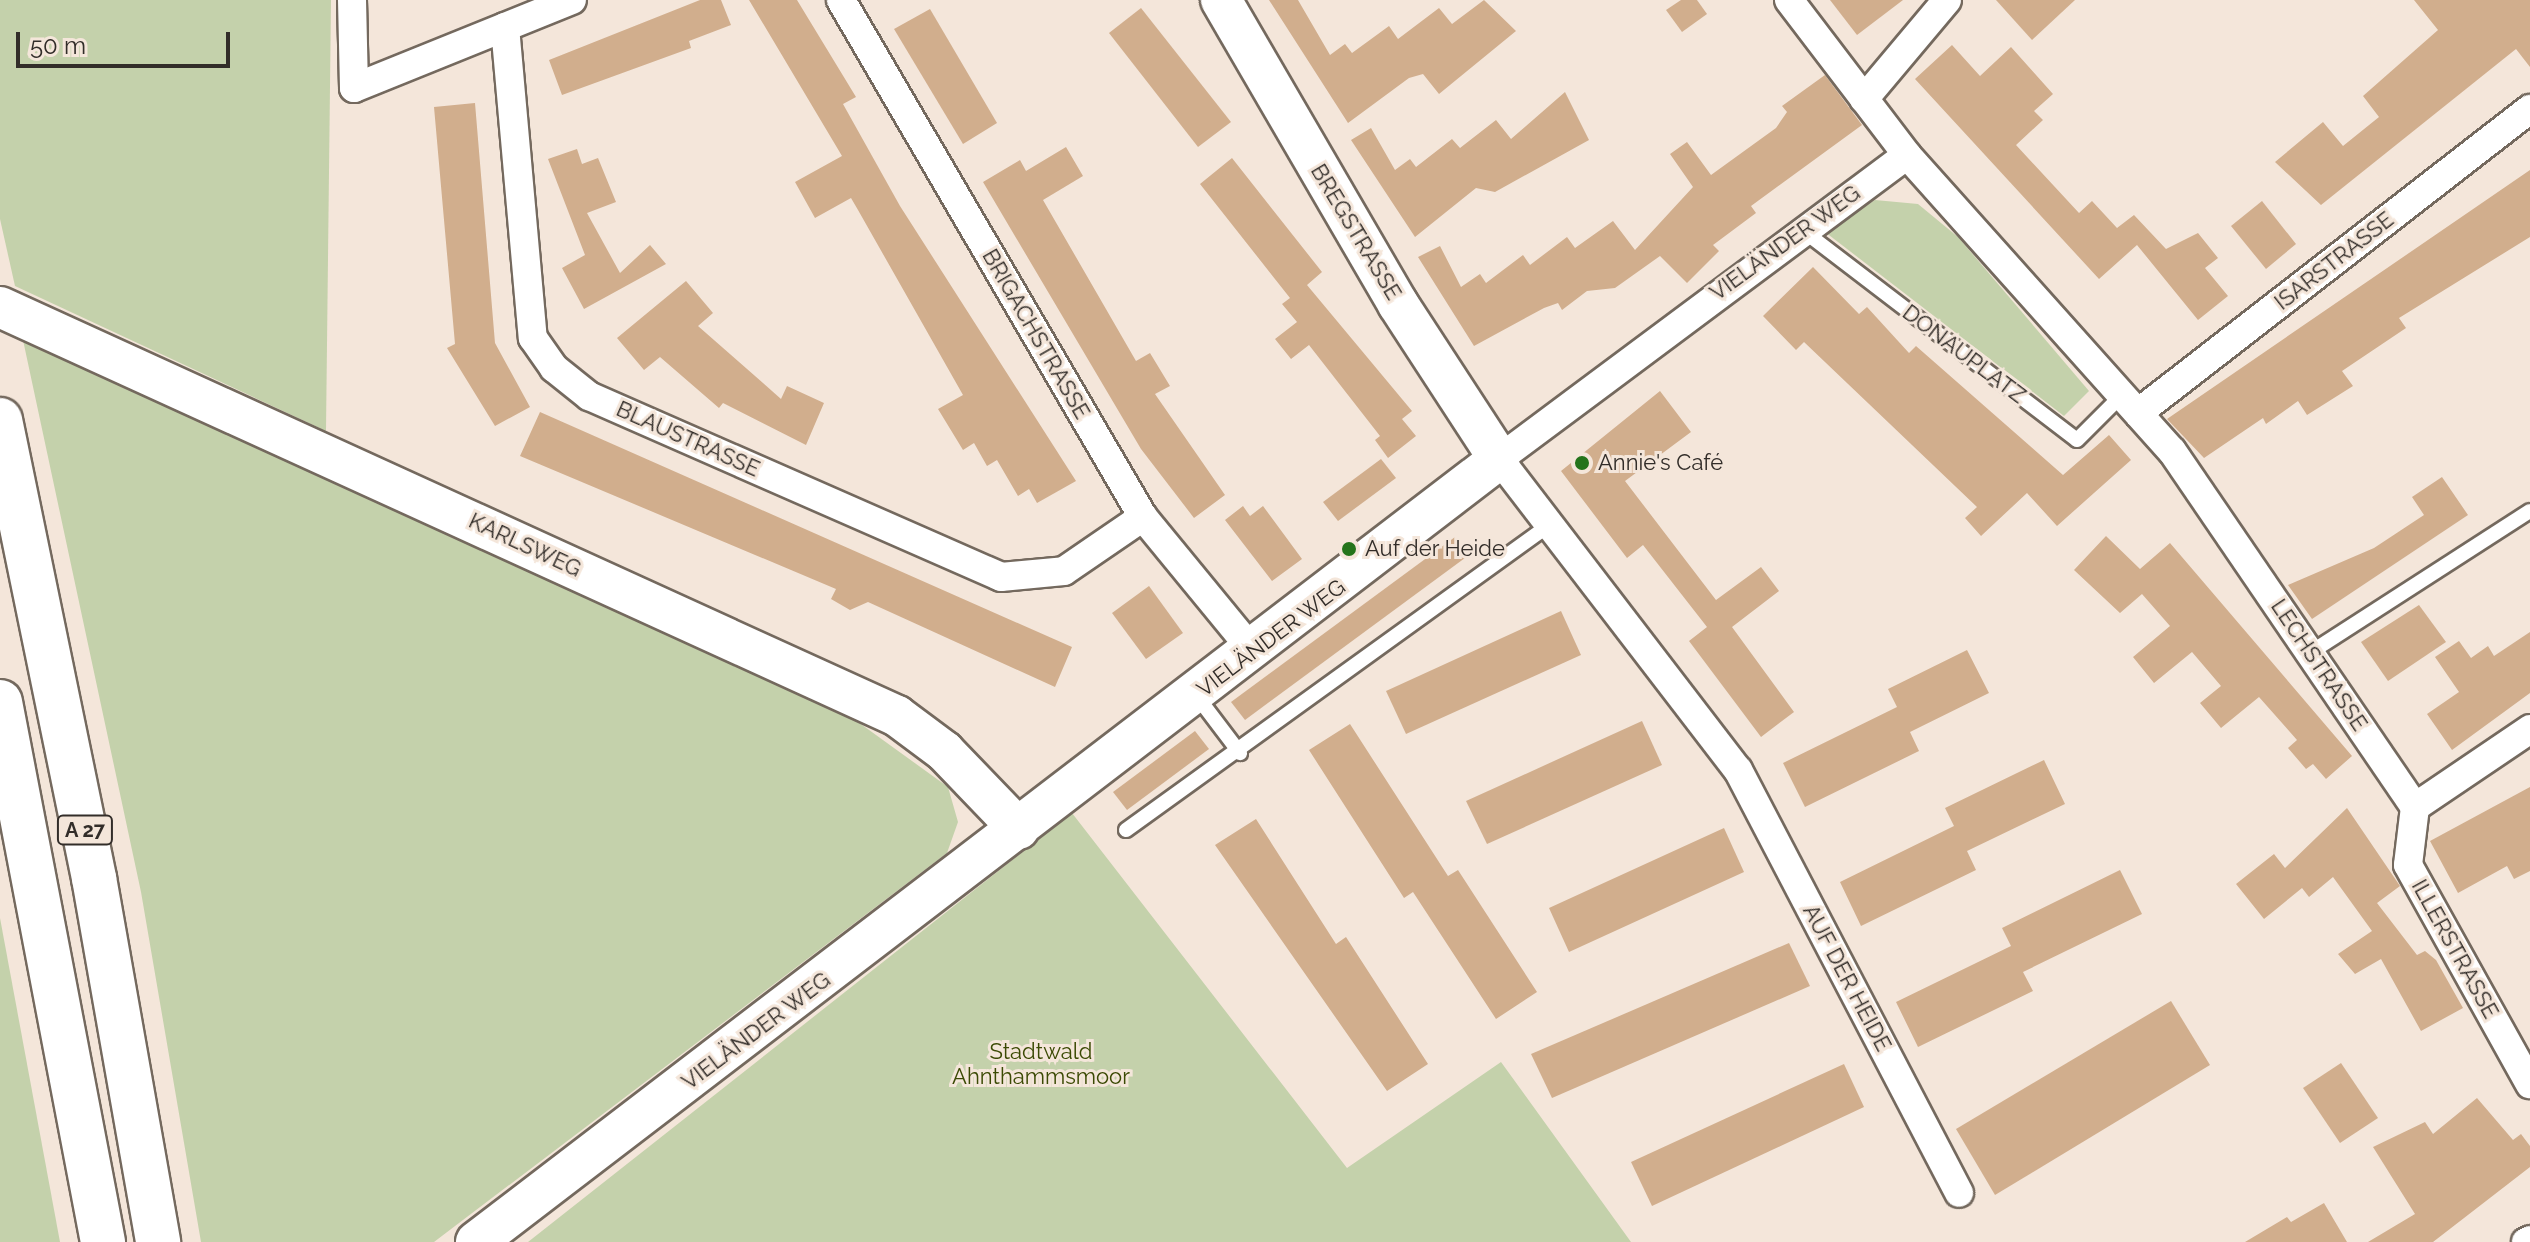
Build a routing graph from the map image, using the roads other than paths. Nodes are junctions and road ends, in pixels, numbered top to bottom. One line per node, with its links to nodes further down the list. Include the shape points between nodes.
1 (352, 0): 7 (street, via 354,88)
2 (572, 0): 7 (street)
3 (841, 0): 17 (street, BRIGACHSTRASSE)
4 (1221, 0): 15 (street, BREGSTRASSE, via 1392,294)
5 (1789, 0): 8 (street)
6 (1947, 0): 8 (street)
7 (505, 27): 17 (street, BLAUSTRASSE, via 533,338 554,368 589,396 1001,577 1064,571)
8 (1864, 99): 10 (street)
9 (2530, 109): 13 (street, ISARSTRASSE)
10 (1907, 155): 11 (street, VIELÄNDER WEG); 13 (street)
11 (1801, 229): 13 (lane, DONAUPLATZ, via 2077,440); 15 (street, VIELÄNDER WEG)
12 (0, 307): 26 (street, KARLSWEG, via 897,716 944,751)
13 (2130, 404): 20 (street, LECHSTRASSE)
14 (0, 420): 31 (highway, A 27, via 94,878)
15 (1499, 459): 18 (street, AUF DER HEIDE); 19 (street, VIELÄNDER WEG)
16 (2530, 511): 20 (lane)
17 (1143, 517): 19 (street, BRIGACHSTRASSE)
18 (1549, 525): 24 (lane); 29 (street, AUF DER HEIDE, via 1738,770)
19 (1254, 652): 21 (street, VIELÄNDER WEG)
20 (2311, 652): 25 (street, LECHSTRASSE)
21 (1196, 695): 24 (lane); 26 (street, VIELÄNDER WEG)
22 (0, 702): 30 (highway, A 27)
23 (2530, 729): 25 (street)
24 (1240, 753): 27 (lane)
25 (2415, 807): 28 (street, ILLERSTRASSE, via 2408,865)
26 (1019, 829): 32 (street, VIELÄNDER WEG)
27 (1126, 830)
28 (2530, 1084)
29 (1959, 1193)
30 (103, 1242)
31 (158, 1242)
32 (476, 1242)

